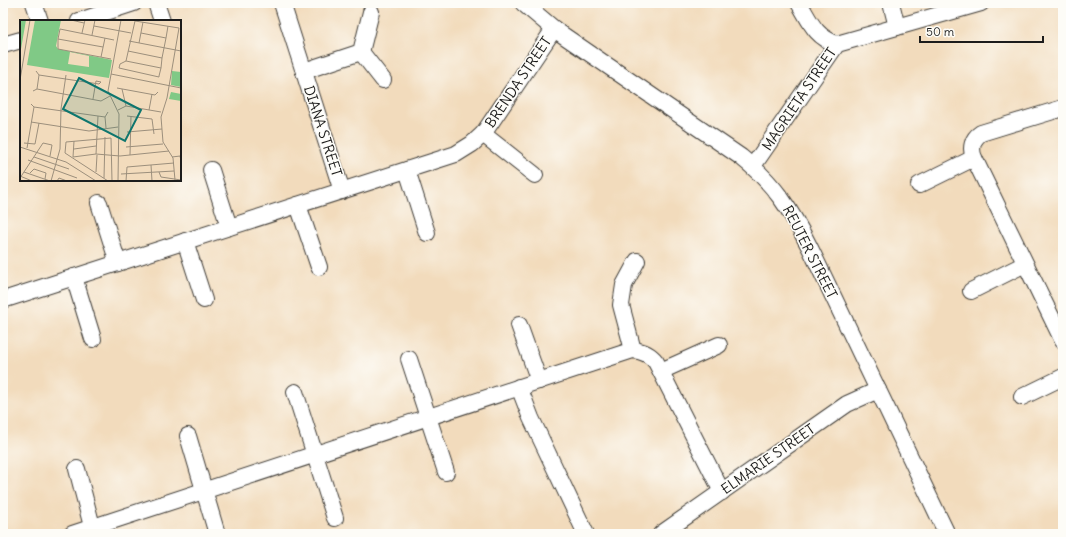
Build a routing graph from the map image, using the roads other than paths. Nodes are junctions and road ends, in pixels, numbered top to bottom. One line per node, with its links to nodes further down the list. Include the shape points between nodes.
1 (34, 3): 10 (street)
2 (134, 3): 11 (street)
3 (156, 3): 12 (street)
4 (282, 3): 19 (street, DIANA STREET)
5 (523, 3): 14 (street, REUTER STREET)
6 (798, 3): 16 (street, via 816,31)
7 (891, 3): 13 (street)
8 (981, 3): 13 (street, MAGRIETA STREET)
9 (371, 12): 18 (street)
10 (40, 20)
11 (82, 20)
12 (162, 20)
13 (897, 27): 16 (street, MAGRIETA STREET)
14 (554, 30): 22 (street, BRENDA STREET); 24 (street, REUTER STREET)
15 (20, 40): 17 (street)
16 (837, 44): 24 (street, MAGRIETA STREET)
17 (3, 45)
18 (362, 52): 19 (street, DIANA STREET); 20 (street)
19 (304, 71): 29 (street, DIANA STREET)
20 (383, 80)
21 (1063, 108): 23 (street, via 981,133 972,146)
22 (483, 134): 26 (street, BRENDA STREET, via 456,154); 27 (street, BRENDA STREET)
23 (974, 158): 28 (street); 37 (street)
24 (753, 166): 53 (street, REUTER STREET, via 790,210)
25 (211, 170): 32 (street)
26 (407, 170): 29 (street, BRENDA STREET); 33 (street)
27 (535, 175)
28 (919, 186)
29 (342, 191): 31 (street, BRENDA STREET)
30 (99, 203): 36 (street)
31 (298, 205): 32 (street, BRENDA STREET); 38 (street)
32 (229, 227): 34 (street, BRENDA STREET)
33 (427, 233)
34 (185, 241): 36 (street, BRENDA STREET); 42 (street)
35 (637, 261): 47 (street, via 624,285 621,305)
36 (118, 263): 39 (street, BRENDA STREET)
37 (1025, 264): 40 (street); 45 (street)
38 (319, 267)
39 (74, 277): 41 (street, BRENDA STREET); 44 (street)
40 (971, 291)
41 (4, 298)
42 (204, 300)
43 (519, 325): 51 (street)
44 (93, 339)
45 (1063, 342)
46 (719, 345): 49 (street)
47 (633, 350): 49 (street, via 640,350 652,356); 51 (street)
48 (409, 359): 56 (street)
49 (660, 371): 62 (street)
50 (1063, 377): 55 (street)
51 (538, 381): 52 (street)
52 (519, 387): 56 (street); 67 (street)
53 (878, 390): 62 (street, ELMARIE STREET, via 847,404); 69 (street, REUTER STREET)
54 (295, 392): 58 (street)
55 (1022, 397)
56 (428, 418): 58 (street); 60 (street)
57 (188, 436): 61 (street)
58 (315, 454): 61 (street); 63 (street)
59 (77, 469): 64 (street)
60 (446, 472)
61 (204, 491): 64 (street); 66 (street)
62 (722, 492): 68 (street, ELMARIE STREET)
63 (335, 518)
64 (93, 531): 65 (street)
65 (72, 534)
66 (217, 534)
67 (586, 534)
68 (661, 534)
69 (947, 534)

